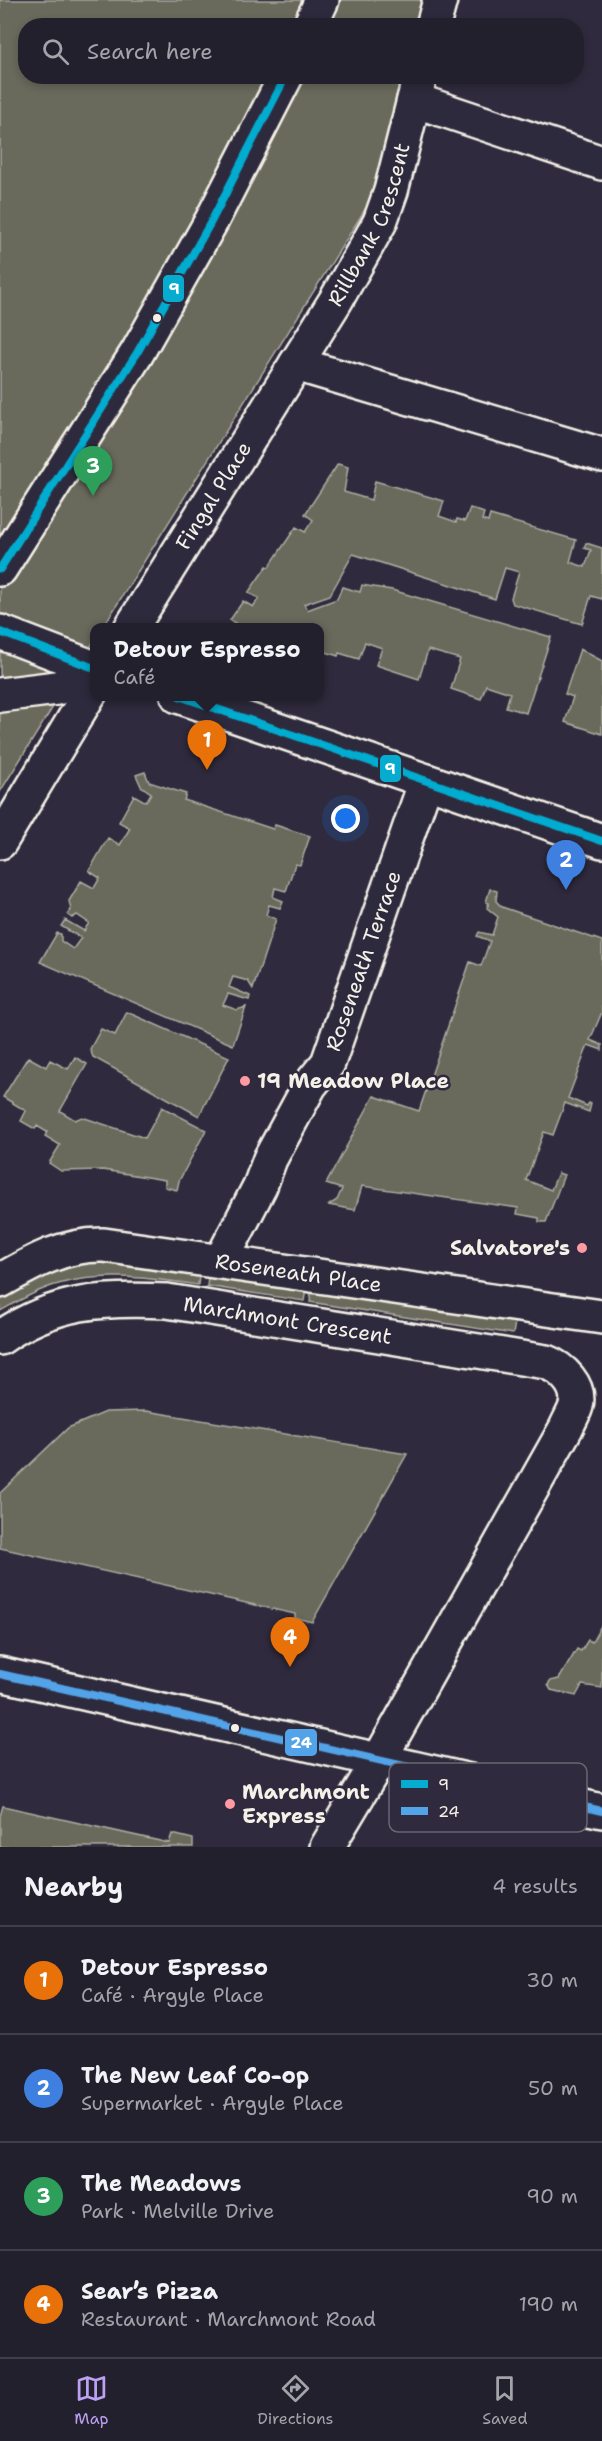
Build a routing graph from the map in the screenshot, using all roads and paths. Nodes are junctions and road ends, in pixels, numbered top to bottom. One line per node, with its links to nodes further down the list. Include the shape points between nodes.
1 (322, 0): 3 (street)
2 (440, 0): 4 (street)
3 (314, 18)
4 (435, 18)
5 (282, 84): 10 (street, via 137,353)
6 (417, 88): 7 (street); 8 (street, Rillbank Crescent, via 380,222)
7 (602, 163)
8 (296, 364): 9 (street); 11 (street, Fingal Place)
9 (602, 455)
10 (0, 569)
11 (134, 623)
12 (0, 632): 13 (street)
13 (90, 666)
14 (90, 676): 16 (street, via 57,688)
15 (90, 693): 20 (street)
16 (0, 695)
17 (192, 701): 18 (street)
18 (426, 782): 19 (street); 21 (street, Roseneath Terrace, via 328,1063 310,1084)
19 (602, 841)
20 (0, 842)
21 (221, 1261): 22 (street, Roseneath Place, via 88,1244 51,1253); 23 (street, Roseneath Place)
22 (0, 1281)
23 (602, 1317)
24 (0, 1338): 26 (street, Marchmont Crescent, via 42,1314 76,1303 115,1299 167,1301 546,1362 561,1370 575,1393 576,1406 566,1428)
25 (0, 1674): 26 (street)
26 (379, 1760): 27 (street); 30 (street)
27 (392, 1763)
28 (587, 1808): 29 (street)
29 (602, 1811)
30 (327, 1847)

